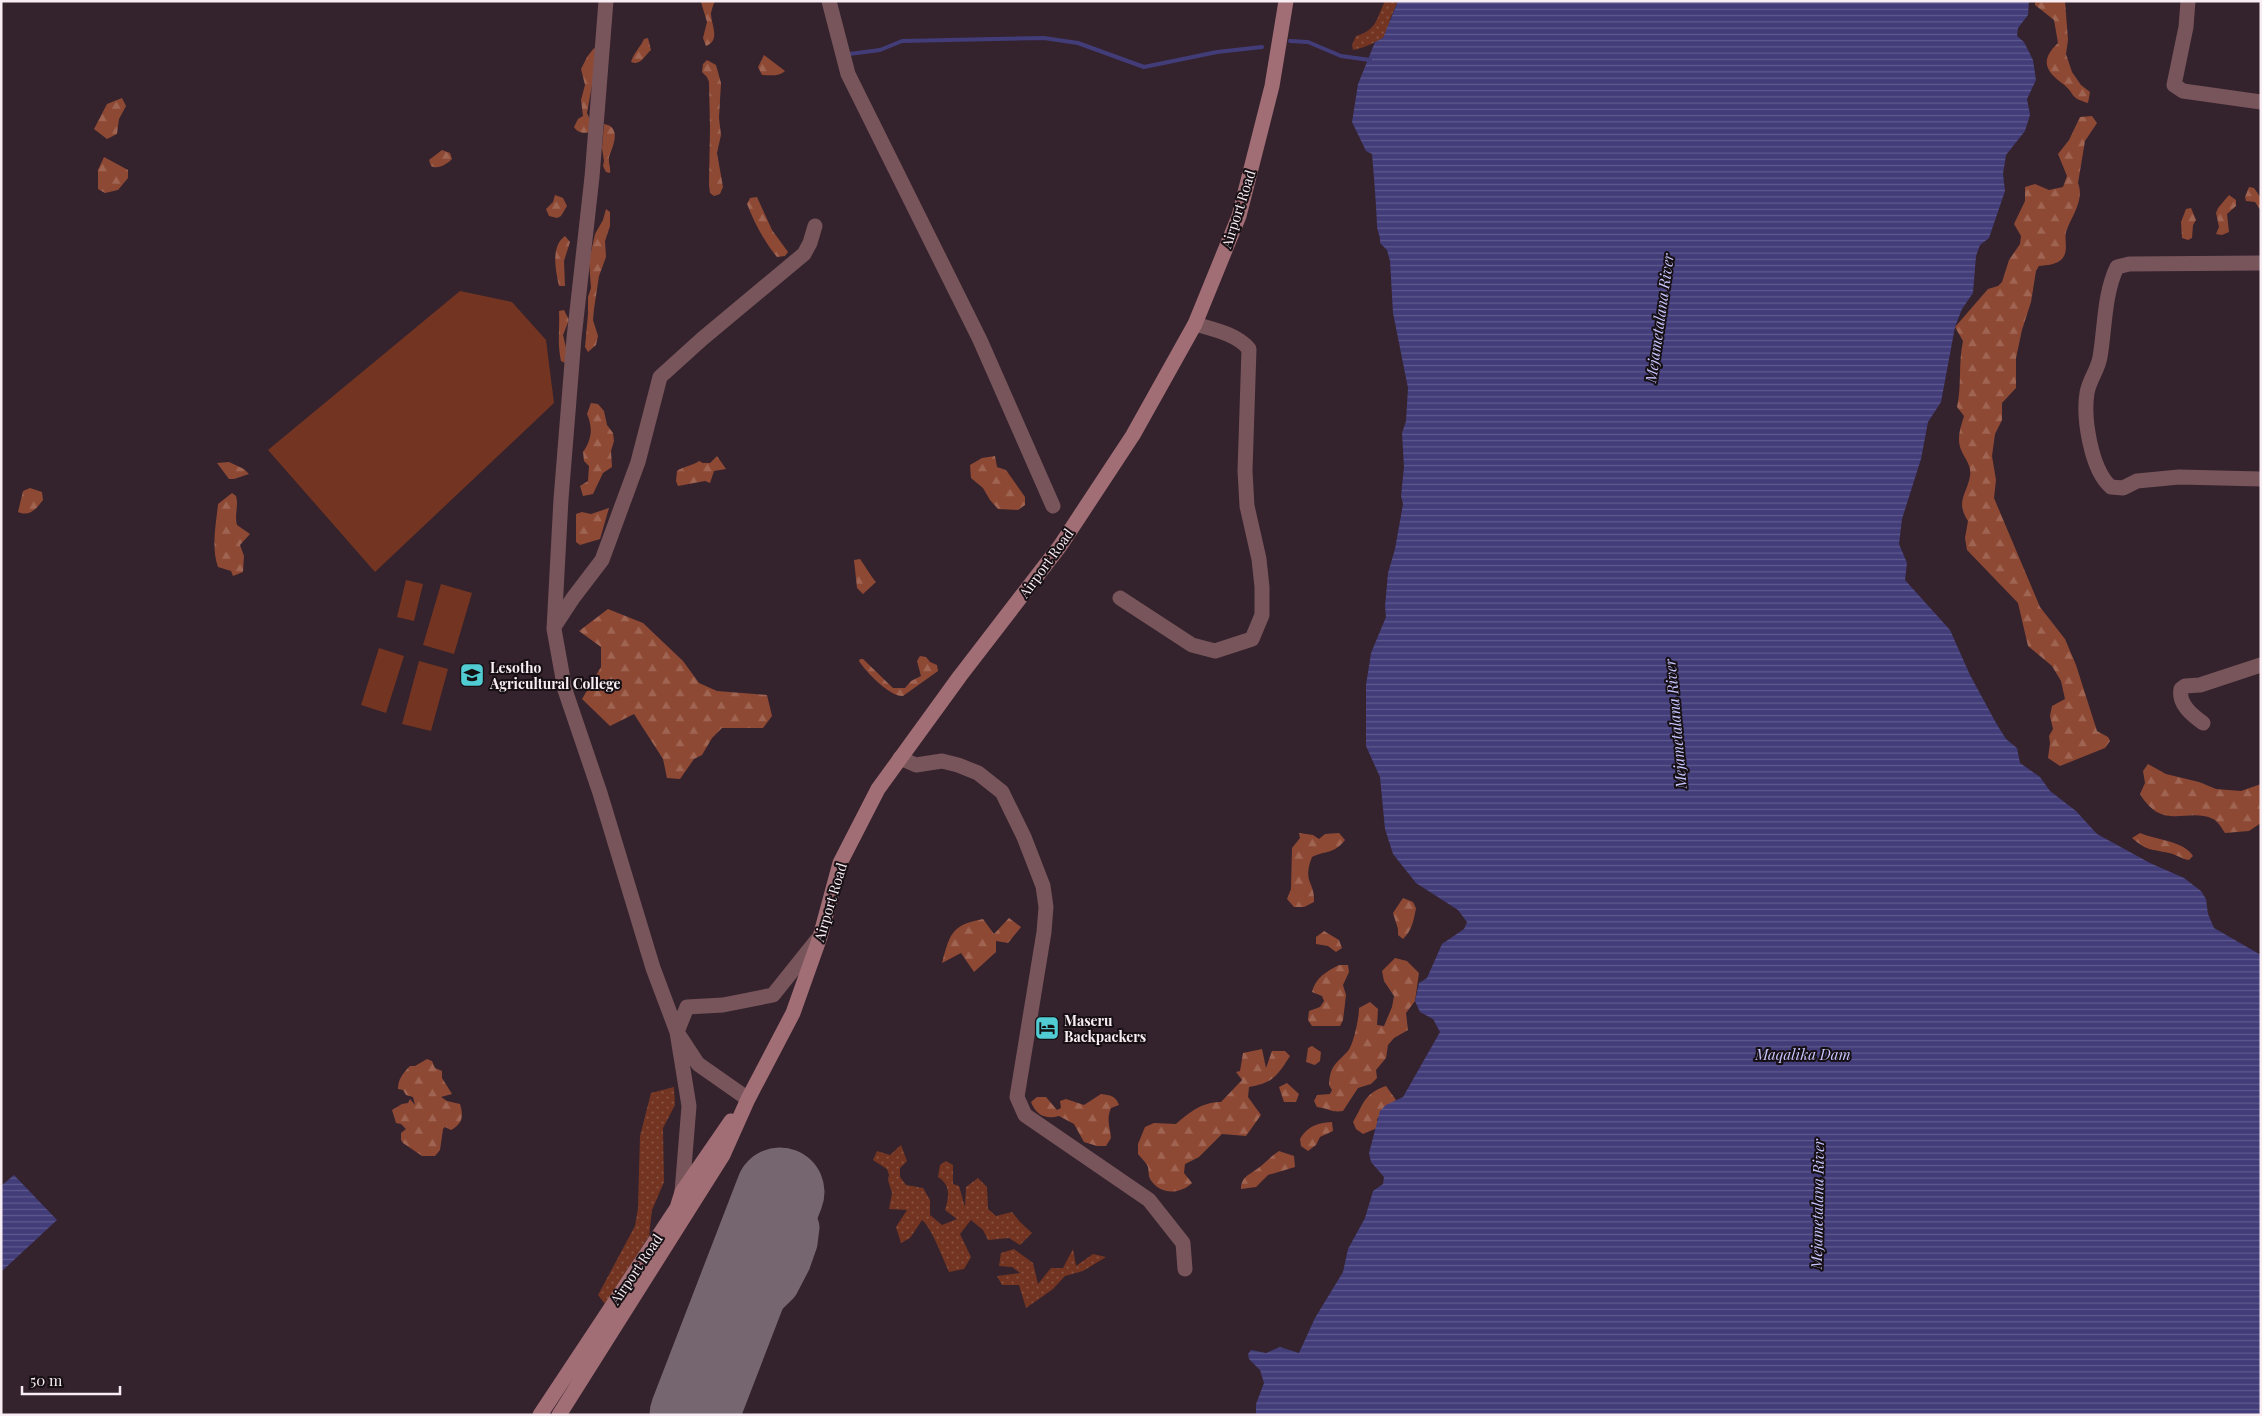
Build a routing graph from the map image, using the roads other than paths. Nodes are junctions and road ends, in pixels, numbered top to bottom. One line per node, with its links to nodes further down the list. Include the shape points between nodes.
1 (606, 1): 12 (street, via 592,177 574,338)
2 (829, 1): 10 (street, via 848,74 980,340)
3 (1286, 1): 8 (main road, Airport Road, via 1272,86 1239,216)
4 (2188, 1): 5 (street, via 2174,85 2183,91)
5 (2261, 102)
6 (815, 226): 12 (street, via 804,254 660,377 638,462 602,560)
7 (2261, 263): 9 (street, via 2130,264 2117,267 2108,292 2100,360 2090,381 2086,410 2088,433 2099,474 2111,487 2123,488 2137,481 2179,477)
8 (1195, 324): 11 (street, via 1219,331 1244,343 1249,349 1245,471 1247,506 1259,559 1262,616 1252,639 1215,651 1192,645); 15 (main road, Airport Road, via 1133,435 1060,546)
9 (2261, 479)
10 (1053, 506)
11 (1120, 598)
12 (554, 629): 17 (street, via 565,690 653,968)
13 (2261, 665): 14 (street, via 2180,689 2189,713)
14 (2203, 723)
15 (900, 758): 16 (main road, Airport Road, via 873,797 840,863); 20 (street, via 916,765 942,761 958,765 978,773 1002,792 1044,886 1046,907 1017,1097 1025,1115 1149,1200 1183,1243)
16 (820, 937): 17 (street, via 774,995 723,1005 687,1007); 18 (main road, Airport Road, via 793,1013)
17 (677, 1032): 18 (street, via 698,1064); 19 (street, via 690,1106)
18 (748, 1099): 19 (main road, Airport Road); 22 (main road, Airport Road, via 723,1154)
19 (682, 1192): 21 (main road, Airport Road, via 677,1208)
20 (1185, 1269)
21 (540, 1415)
22 (559, 1415)

